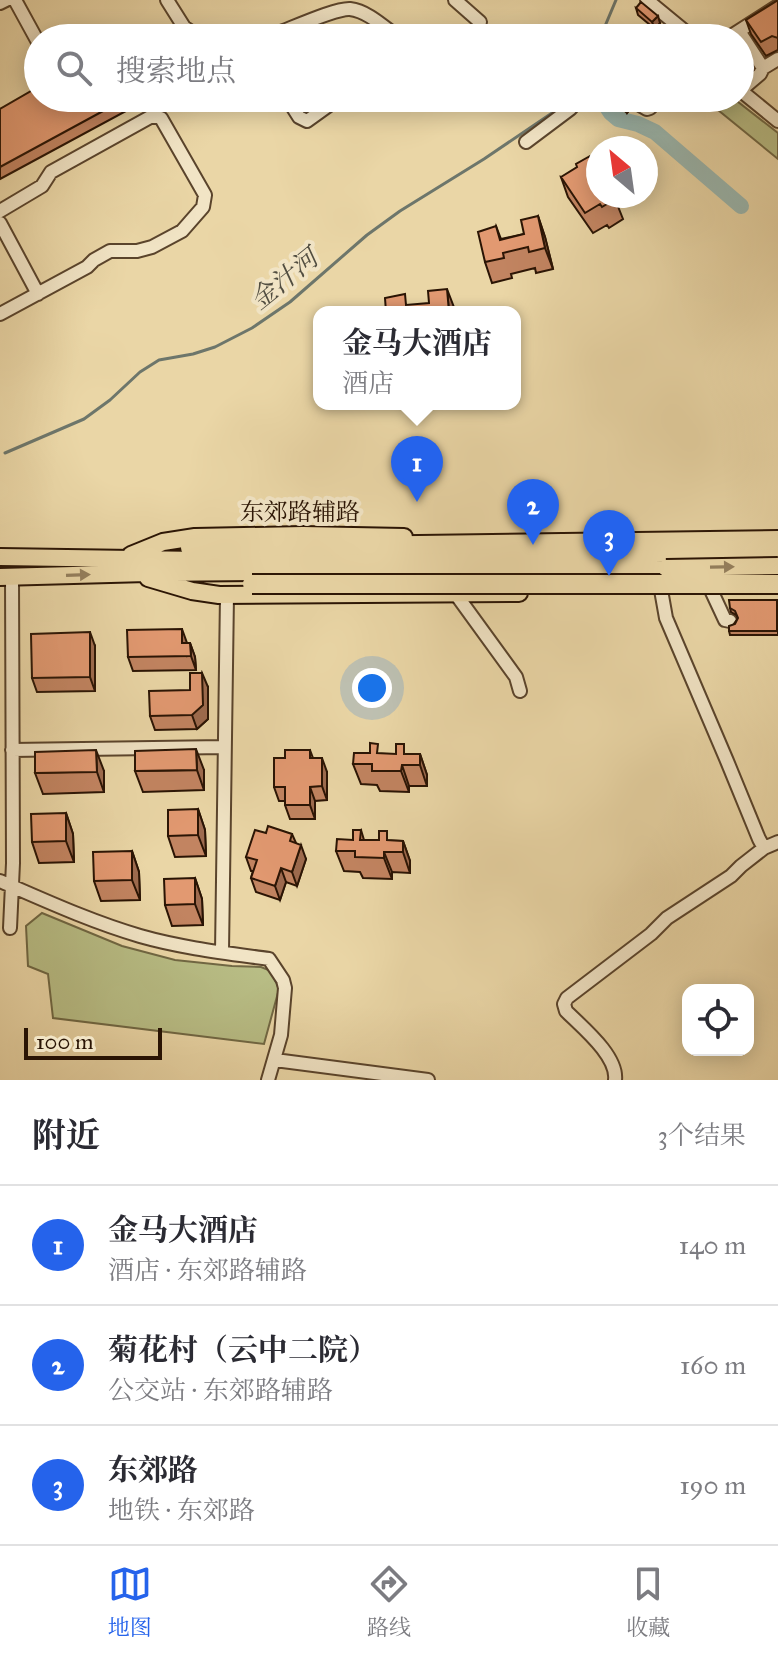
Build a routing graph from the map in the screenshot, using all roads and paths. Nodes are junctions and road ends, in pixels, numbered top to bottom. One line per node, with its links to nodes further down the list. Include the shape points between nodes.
1 (6, 0): 6 (street)
2 (15, 0): 9 (street)
3 (167, 0): 10 (street)
4 (455, 0): 8 (street)
5 (647, 0): 13 (street)
6 (0, 3)
7 (778, 6): 14 (street)
8 (480, 22)
9 (28, 24)
10 (182, 24)
11 (302, 24): 12 (street, via 349,9)
12 (381, 24)
13 (676, 24)
14 (750, 24)
15 (754, 57): 17 (street)
16 (778, 59): 17 (street)
17 (763, 68): 18 (street)
18 (754, 77)
19 (754, 101): 23 (street)
20 (296, 112): 21 (street, via 307,121)
21 (320, 112)
22 (566, 112): 24 (street)
23 (778, 121)
24 (526, 142)
25 (0, 211): 27 (street, via 42,186 51,172 152,116 161,118 205,195 203,207 182,231 152,247 110,251)
26 (0, 223): 27 (street)
27 (38, 294): 28 (street)
28 (0, 314)
29 (778, 531): 34 (main road, 东郊路辅路, via 195,537 172,539)
30 (778, 540): 31 (highway)
31 (190, 548): 34 (main road, via 185,545)
32 (778, 552): 34 (main road, via 200,560)
33 (0, 557): 34 (main road)
34 (114, 566): 36 (main road); 37 (main road, one-way to 34); 38 (main road, via 220,586); 43 (main road, via 192,591)
35 (778, 566): 36 (main road, one-way to 35, bridge)
36 (666, 568): 41 (main road)
37 (6, 577): 47 (street)
38 (252, 584): 39 (highway, bridge)
39 (778, 586): 41 (main road)
40 (661, 590): 41 (main road); 42 (main road); 49 (street, via 666,618)
41 (711, 590): 44 (street)
42 (455, 593): 43 (main road); 45 (street, via 516,677)
43 (227, 595): 46 (street)
44 (730, 621)
45 (520, 691)
46 (224, 747): 47 (street); 52 (street)
47 (12, 750): 50 (street)
48 (778, 842): 49 (street)
49 (764, 848): 56 (street, via 567,998 566,1011 612,1060)
50 (6, 884): 51 (street); 52 (street, via 139,936)
51 (10, 928)
52 (222, 952): 53 (street, via 269,959 283,980)
53 (275, 1060): 54 (street); 55 (street)
54 (268, 1080)
55 (428, 1080)
56 (615, 1080)

